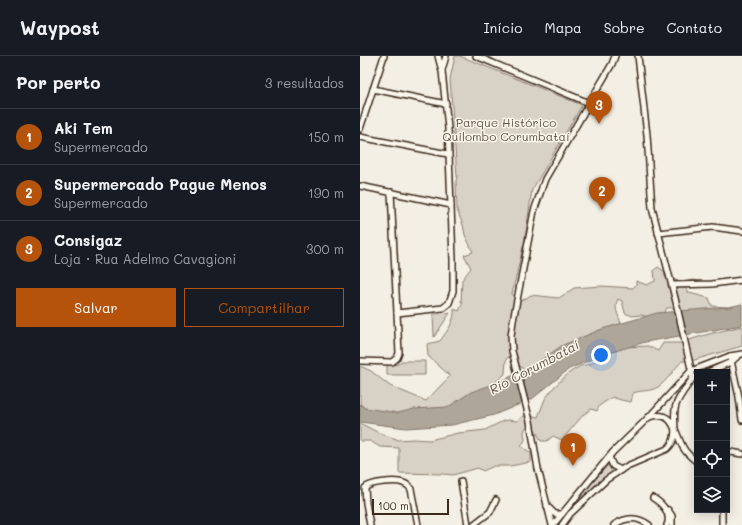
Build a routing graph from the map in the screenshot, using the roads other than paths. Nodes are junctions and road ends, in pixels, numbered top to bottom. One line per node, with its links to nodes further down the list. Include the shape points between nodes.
1 (384, 56): 8 (street)
2 (438, 56): 7 (street)
3 (446, 56): 7 (street)
4 (476, 56): 9 (street)
5 (615, 56): 9 (street)
6 (638, 56): 18 (street, via 648,135 652,208)
7 (442, 70): 10 (street)
8 (373, 89): 10 (street); 11 (street)
9 (589, 103): 42 (street, via 545,179 534,210 513,321 512,351 530,421)
10 (446, 104): 13 (street)
11 (360, 129)
12 (360, 137): 13 (street)
13 (448, 154): 16 (street)
14 (360, 186): 15 (street)
15 (391, 192): 16 (street); 21 (street)
16 (451, 204): 21 (street, via 454,284 449,303 443,308)
17 (742, 231): 18 (street, via 713,227)
18 (658, 233): 20 (street)
19 (742, 280): 20 (street)
20 (672, 286): 27 (street)
21 (397, 312): 24 (street, via 399,353 396,359 389,363)
22 (741, 355): 23 (street); 25 (street)
23 (730, 356): 25 (street); 27 (street)
24 (360, 361)
25 (732, 362): 26 (street); 31 (street)
26 (715, 369)
27 (691, 371): 28 (street); 30 (street)
28 (694, 376)
29 (694, 379): 32 (street, via 676,403)
30 (649, 417): 32 (street, via 664,416); 35 (street)
31 (742, 420)
32 (674, 426): 36 (street, via 684,450); 37 (street, via 675,437 672,445)
33 (730, 452): 34 (street)
34 (742, 454)
35 (609, 457): 37 (street, via 613,466); 45 (street)
36 (694, 459)
37 (621, 470): 43 (street, via 600,485)
38 (461, 481): 48 (street)
39 (653, 498): 41 (street)
40 (496, 500): 49 (street, via 490,512)
41 (661, 503): 54 (street, via 668,516); 55 (street, via 670,512)
42 (546, 504): 45 (street, via 555,514); 50 (street)
43 (577, 508): 45 (street); 51 (street)
44 (722, 513): 56 (street)
45 (561, 515): 50 (street)
46 (370, 525): 47 (street, via 366,503 368,485 400,482 411,490)
47 (418, 525)
48 (468, 525)
49 (473, 525)
50 (552, 525)
51 (562, 525)
52 (614, 525): 53 (street, via 633,518)
53 (649, 525)
54 (666, 525)
55 (672, 525)
56 (722, 525)

